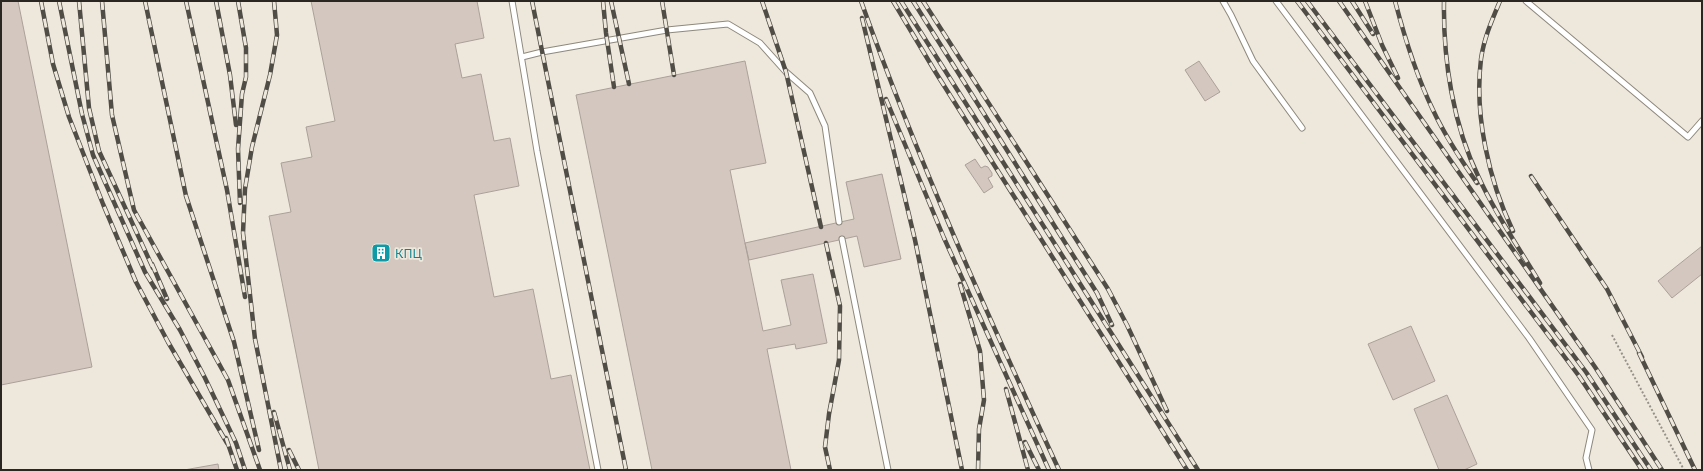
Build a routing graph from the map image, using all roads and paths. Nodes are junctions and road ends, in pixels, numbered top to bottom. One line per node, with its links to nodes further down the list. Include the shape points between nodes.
1 (512, 1): 5 (lane)
2 (1223, 1): 7 (lane, via 1252,61)
3 (1276, 1): 13 (lane, via 1529,338 1592,430 1586,458)
4 (1526, 1): 6 (lane, via 1688,136)
5 (522, 57): 8 (lane, via 667,30 728,24 760,43 786,72 810,93 825,126); 11 (lane, via 537,151)
6 (1702, 121)
7 (1302, 128)
8 (840, 222)
9 (842, 239): 12 (lane)
10 (1612, 335): 14 (path)
11 (598, 470)
12 (888, 470)
13 (1589, 470)
14 (1684, 470)

